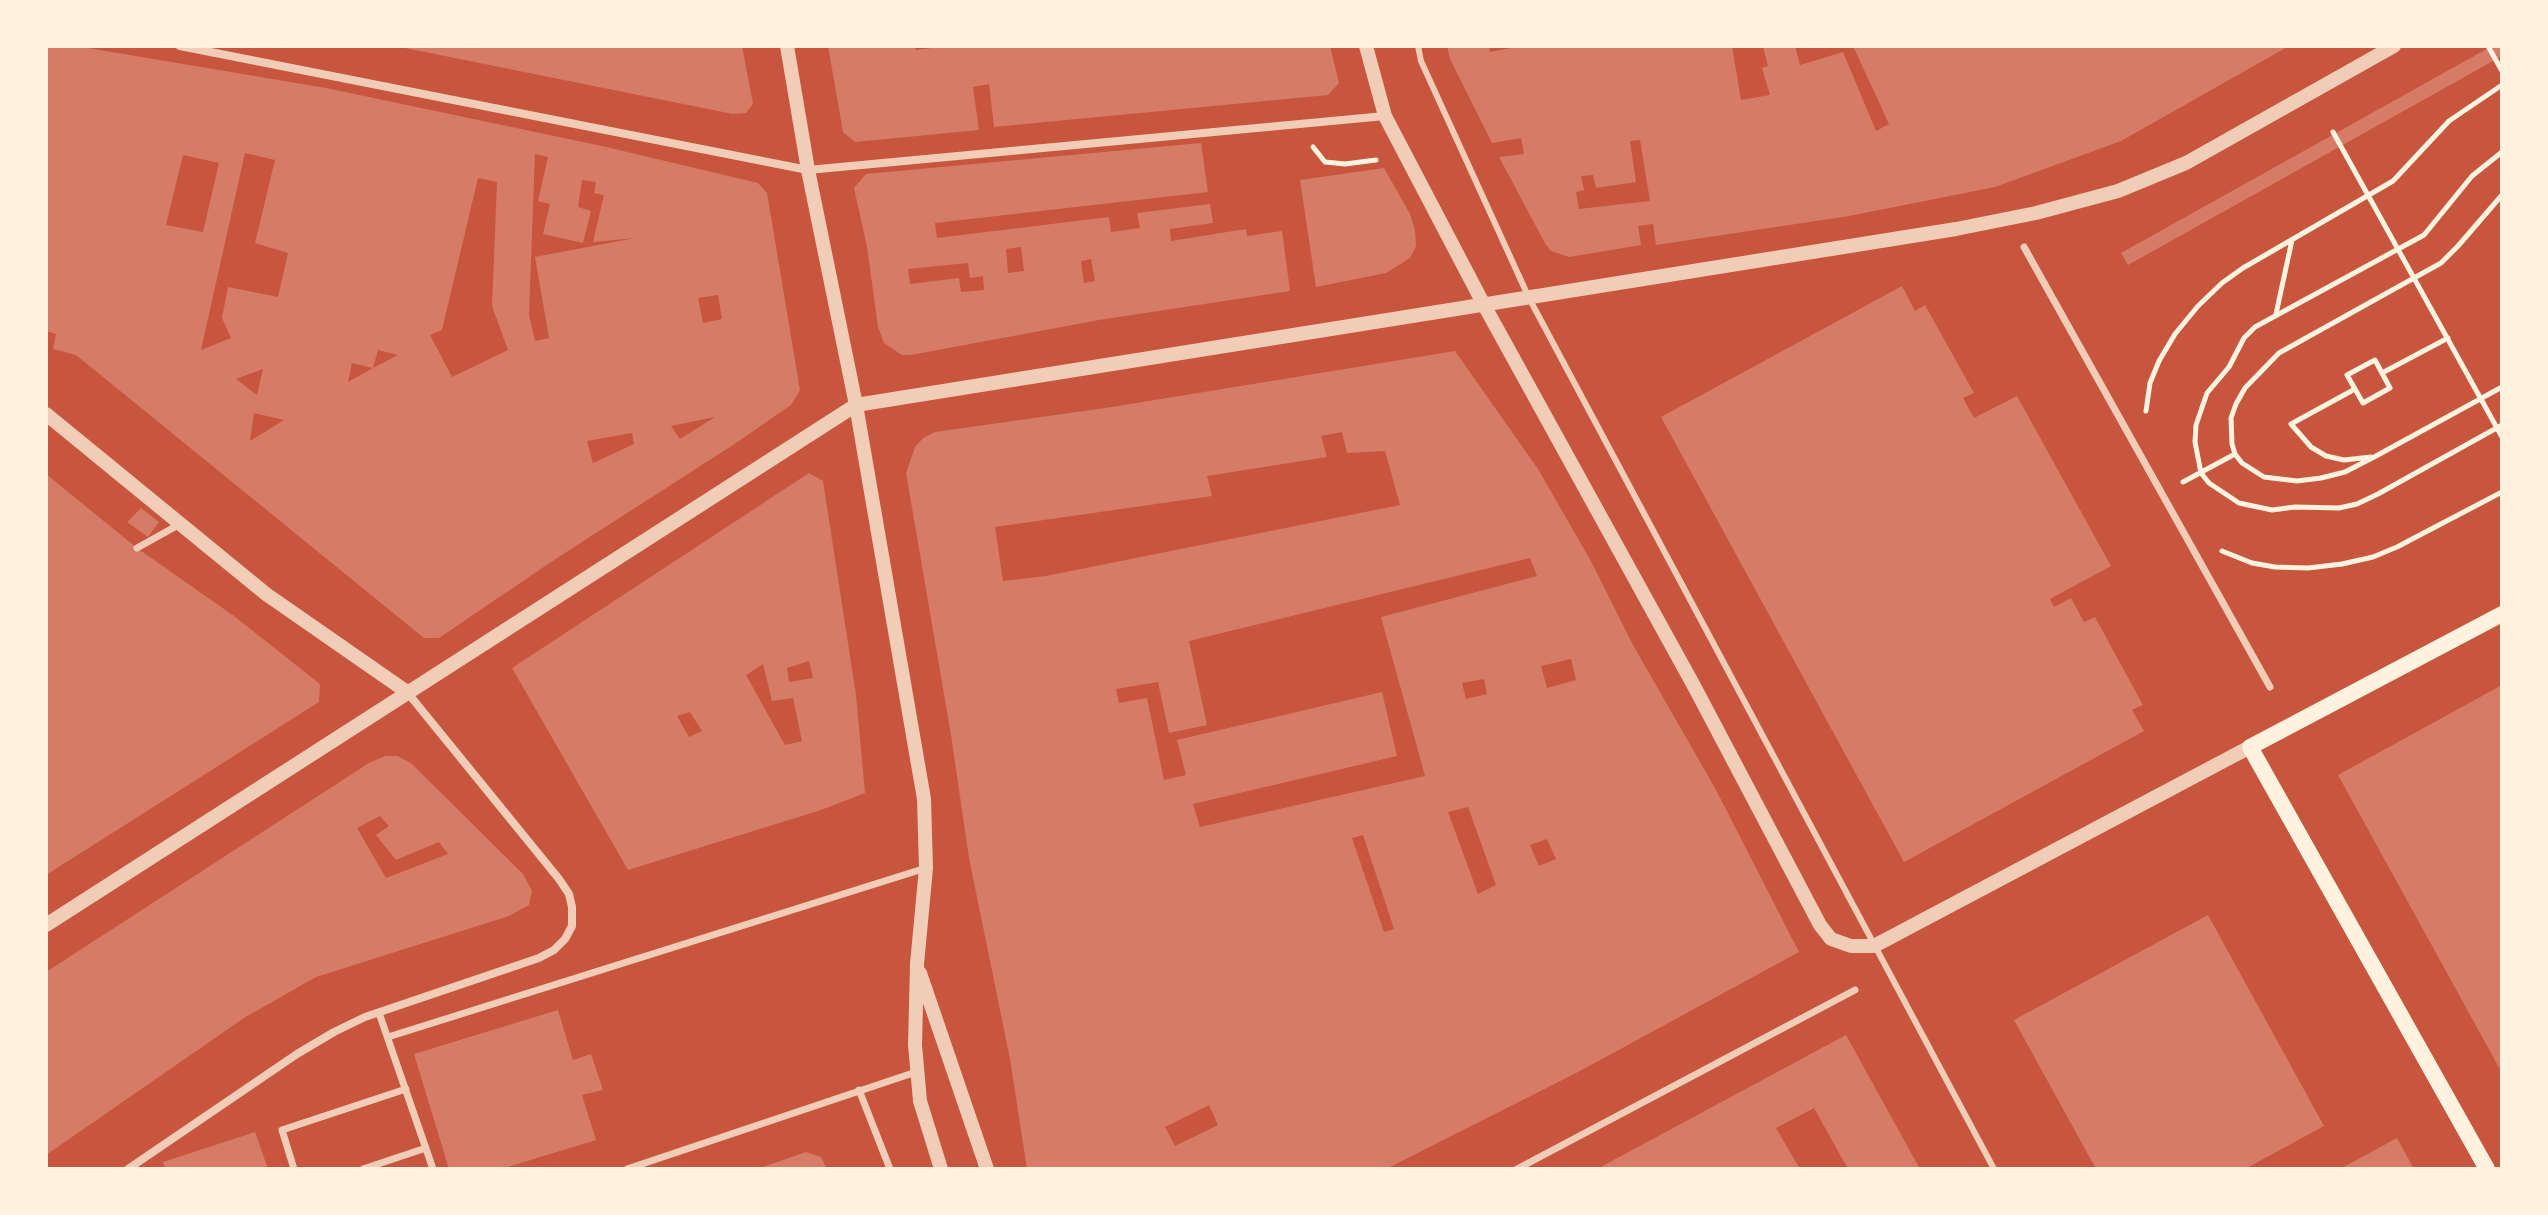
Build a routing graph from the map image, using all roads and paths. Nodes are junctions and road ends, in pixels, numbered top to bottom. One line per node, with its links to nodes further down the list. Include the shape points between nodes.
1 (180, 46): 14 (street)
2 (787, 46): 14 (street)
3 (1366, 46): 9 (street)
4 (1418, 46): 21 (lane)
5 (2394, 46): 21 (street, via 2186,163 2118,191 1956,229)
6 (2488, 46): 7 (path)
7 (2502, 71)
8 (2502, 85): 16 (path, via 2449,121 2393,181)
9 (1385, 116): 10 (street); 13 (street)
10 (1307, 124): 13 (path, via 1310,144 1325,162); 14 (street)
11 (2333, 132): 16 (path)
12 (2502, 152): 19 (path, via 2472,176 2424,235)
13 (1406, 156): 22 (street)
14 (808, 170): 29 (street)
15 (2502, 195): 20 (path, via 2441,263)
16 (2369, 196): 17 (path); 19 (path)
17 (2292, 240): 23 (path); 35 (path, via 2222,283 2175,334 2150,383 2144,436)
18 (2024, 247): 35 (street)
19 (2397, 248): 20 (path); 23 (path)
20 (2414, 277): 24 (path); 33 (path, via 2309,334 2261,370 2245,388 2231,418)
21 (1529, 298): 22 (street); 48 (lane)
22 (1484, 305): 29 (street); 48 (street, via 1820,925 1831,939)
23 (2276, 315): 36 (path, via 2244,338 2207,393 2196,425)
24 (2448, 338): 25 (path); 28 (path)
25 (2382, 373): 27 (path, via 2375,360 2347,375); 27 (path, via 2390,388 2363,403)
26 (2502, 387): 28 (path)
27 (2355, 389): 34 (path, via 2291,424 2326,456)
28 (2481, 398): 31 (path); 34 (path)
29 (856, 405): 44 (street); 46 (street, via 924,799)
30 (46, 414): 40 (street)
31 (2500, 426): 32 (path); 36 (path, via 2378,494 2339,508 2253,508 2224,494)
32 (2502, 437)
33 (2235, 454): 34 (path, via 2264,477 2297,481 2345,472); 36 (path)
34 (2376, 456)
35 (2148, 468): 38 (street)
36 (2201, 473): 38 (path)
37 (2502, 492): 39 (path, via 2373,557 2308,568 2275,567 2232,556)
38 (2162, 494): 39 (street)
39 (2176, 518): 43 (street)
40 (180, 524): 41 (street); 44 (street, via 266,594)
41 (137, 548)
42 (2502, 614): 45 (main road)
43 (2270, 687)
44 (407, 692): 47 (street); 51 (street, via 559,879 569,894 572,926 554,950 539,958)
45 (2250, 747): 48 (street); 67 (main road)
46 (926, 868): 49 (street); 52 (street)
47 (46, 925)
48 (1874, 946): 66 (lane)
49 (917, 964): 53 (street); 64 (street)
50 (1855, 990): 65 (street)
51 (379, 1013): 52 (street); 58 (street, via 297,1054)
52 (388, 1037): 54 (street)
53 (916, 1072): 55 (street); 63 (street)
54 (406, 1089): 57 (street, via 282,1130); 60 (street)
55 (859, 1090): 61 (street); 62 (street)
56 (426, 1148): 59 (street)
57 (291, 1168)
58 (128, 1169)
59 (363, 1169)
60 (433, 1169)
61 (627, 1169)
62 (890, 1169)
63 (941, 1169)
64 (987, 1169)
65 (1517, 1169)
66 (1994, 1169)
67 (2487, 1169)

